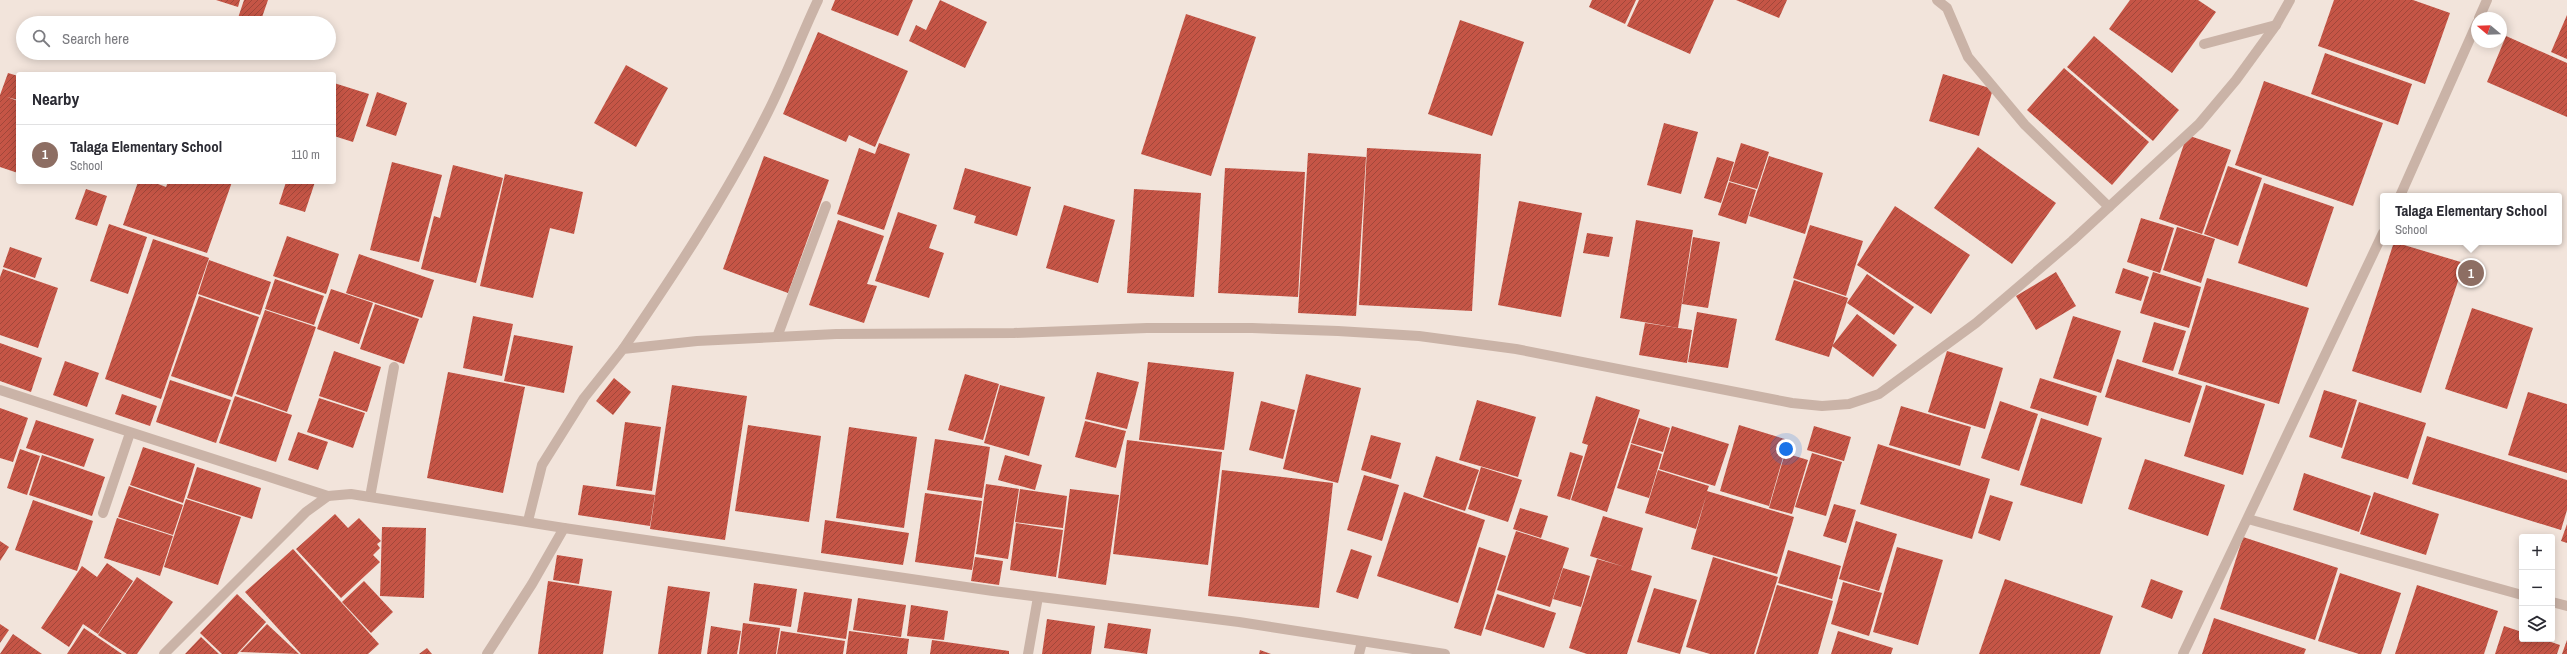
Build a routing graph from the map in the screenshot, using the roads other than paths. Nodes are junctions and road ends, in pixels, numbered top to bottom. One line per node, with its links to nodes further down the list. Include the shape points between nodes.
1 (818, 0): 15 (street, via 768,113 740,164 682,263)
2 (1937, 0): 5 (street)
3 (2290, 0): 7 (street)
4 (2487, 0): 6 (street)
5 (1948, 4): 12 (street, via 1968,57 2025,124)
6 (2482, 12)
7 (2276, 25): 9 (street); 12 (street, via 2236,80 2199,124)
8 (2471, 36): 10 (street)
9 (2204, 44)
10 (2401, 193)
11 (826, 206): 14 (street)
12 (2109, 207): 14 (street, via 1976,323 1879,394 1849,404 1822,406 1792,403 1516,348 1419,336 1252,328 1147,328)
13 (2380, 239): 22 (street)
14 (777, 337): 15 (street, via 697,341)
15 (623, 349): 23 (street, via 584,398 542,464)
16 (394, 367): 20 (street)
17 (0, 390): 18 (street)
18 (130, 433): 19 (street); 21 (street)
19 (328, 496): 20 (street); 30 (street, via 306,512)
20 (370, 496): 23 (street)
21 (103, 513)
22 (2248, 519): 25 (street); 35 (street)
23 (528, 520): 24 (street)
24 (564, 528): 26 (street); 31 (street)
25 (2519, 594)
26 (1038, 597): 29 (street, via 1239,622); 32 (street)
27 (2555, 603): 28 (street)
28 (2567, 606)
29 (1362, 642): 33 (street); 34 (street)
30 (164, 654)
31 (487, 654)
32 (1028, 654)
33 (1359, 654)
34 (1445, 654)
35 (2183, 654)

